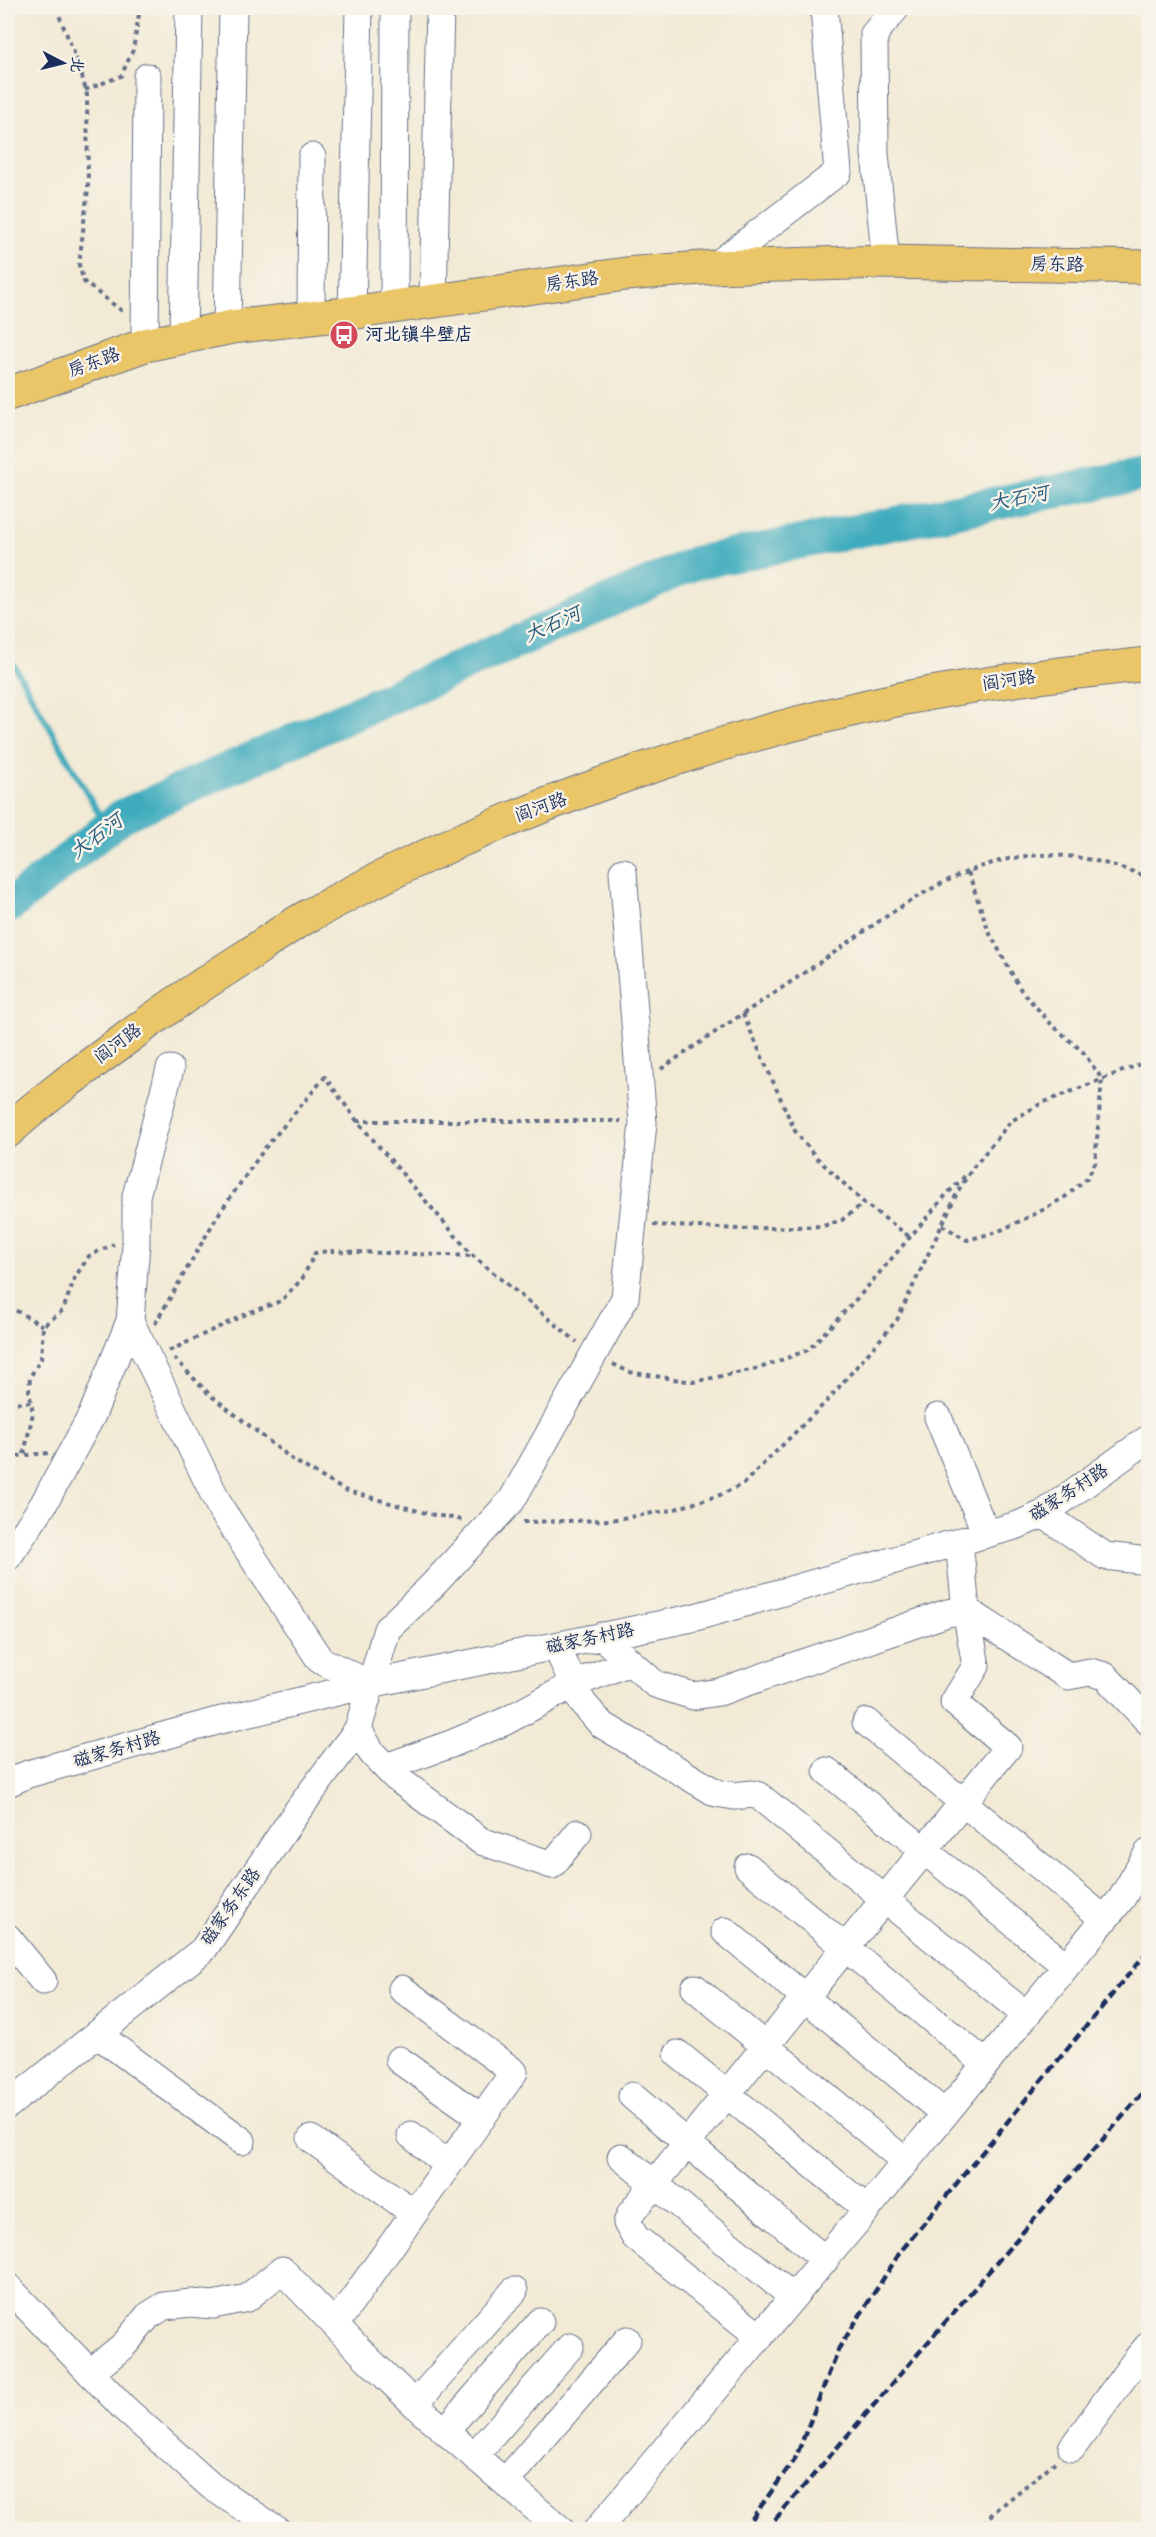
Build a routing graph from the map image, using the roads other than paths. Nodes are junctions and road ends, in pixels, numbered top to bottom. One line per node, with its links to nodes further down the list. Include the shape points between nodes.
1 (189, 8): 19 (street)
2 (233, 8): 17 (street)
3 (359, 8): 15 (street)
4 (395, 8): 14 (street)
5 (440, 8): 13 (street)
6 (824, 8): 11 (street, via 838,172)
7 (896, 8): 10 (street, via 874,34 875,154)
8 (147, 77): 18 (street)
9 (312, 157): 16 (street)
10 (886, 262): 11 (main road, 房东路); 12 (main road, 房东路)
11 (714, 267): 13 (main road, 房东路, via 626,274)
12 (1149, 267)
13 (433, 301): 14 (main road, 房东路)
14 (394, 307): 15 (main road, 房东路)
15 (352, 312): 16 (main road, 房东路)
16 (311, 318): 17 (main road, 房东路)
17 (227, 328): 19 (main road, 房东路)
18 (145, 335): 19 (main road, 房东路); 20 (main road, 房东路)
19 (183, 338)
20 (8, 394)
21 (1149, 664): 24 (main road, 阎河路, via 1033,676 805,721 700,751 519,816 419,860 308,916 178,1000)
22 (623, 872): 37 (street, 磁家务东路, via 643,1123 625,1298 512,1500 387,1629)
23 (170, 1069): 25 (street, via 136,1196)
24 (8, 1131)
25 (130, 1321): 31 (street, via 92,1415 43,1505); 37 (street, via 221,1509 320,1660)
26 (938, 1417): 29 (street)
27 (1149, 1439): 28 (street, 磁家务村路)
28 (1042, 1514): 29 (street, 磁家务村路); 32 (street, via 1105,1556)
29 (986, 1534): 30 (street, 磁家务村路)
30 (959, 1542): 33 (street); 34 (street, 磁家务村路, via 692,1618)
31 (8, 1557)
32 (1149, 1561)
33 (966, 1610): 36 (street, via 947,1613 719,1692 693,1696 655,1684); 39 (street, via 1068,1676 1090,1672 1105,1677); 45 (street, via 976,1666 954,1702 1008,1747)
34 (601, 1636): 35 (street, 磁家务村路); 36 (street)
35 (556, 1646): 37 (street, 磁家务村路); 38 (street)
36 (630, 1662): 38 (street)
37 (370, 1684): 41 (street, 磁家务东路); 44 (street, 磁家务村路, via 217,1721 27,1774)
38 (574, 1684): 42 (street, via 506,1720); 50 (street, via 582,1702 601,1724 716,1793 759,1796)
39 (1149, 1721)
40 (866, 1722): 45 (street)
41 (358, 1729): 42 (street); 61 (street, 磁家务东路, via 203,1950)
42 (386, 1767): 46 (street, via 481,1841 552,1865)
43 (827, 1771): 47 (street)
44 (8, 1783)
45 (964, 1803): 47 (street); 51 (street)
46 (578, 1833)
47 (925, 1851): 50 (street); 55 (street)
48 (1149, 1853): 51 (street, via 1122,1898)
49 (748, 1867): 54 (street)
50 (885, 1899): 54 (street); 60 (street)
51 (1104, 1919): 55 (street)
52 (725, 1931): 59 (street)
53 (8, 1938): 56 (street)
54 (846, 1948): 59 (street); 65 (street)
55 (1066, 1966): 60 (street)
56 (43, 1981)
57 (695, 1988): 62 (street)
58 (402, 1989): 70 (street, via 514,2072)
59 (806, 1998): 62 (street); 69 (street)
60 (1026, 2015): 65 (street)
61 (97, 2034): 68 (street, 磁家务东路); 73 (street)
62 (766, 2046): 66 (street); 76 (street)
63 (678, 2054): 66 (street)
64 (399, 2060): 70 (street)
65 (986, 2064): 69 (street)
66 (727, 2095): 74 (street); 79 (street)
67 (632, 2096): 74 (street)
68 (8, 2106)
69 (945, 2114): 76 (street)
70 (482, 2118): 77 (street)
71 (411, 2135): 77 (street)
72 (310, 2139): 80 (street)
73 (242, 2141)
74 (688, 2143): 78 (street); 81 (street)
75 (621, 2157): 78 (street)
76 (906, 2162): 79 (street)
77 (448, 2165): 80 (street)
78 (654, 2184): 84 (street); 87 (street, via 627,2223 635,2237)
79 (867, 2209): 81 (street)
80 (414, 2213): 86 (street)
81 (825, 2260): 84 (street)
82 (8, 2287): 91 (street)
83 (514, 2291): 92 (street)
84 (793, 2297): 87 (street)
85 (540, 2322): 93 (street)
86 (335, 2325): 91 (street, via 282,2270 247,2298 213,2305 164,2306 148,2316 124,2345); 92 (street)
87 (760, 2337): 99 (street)
88 (627, 2340): 96 (street)
89 (1149, 2346): 94 (street)
90 (570, 2347): 95 (street)
91 (90, 2373): 97 (street, via 123,2408 211,2486)
92 (415, 2404): 93 (street)
93 (445, 2431): 95 (street)
94 (1072, 2448)
95 (474, 2456): 96 (street)
96 (505, 2482): 98 (street)
97 (276, 2529)
98 (561, 2529)
99 (597, 2529)

